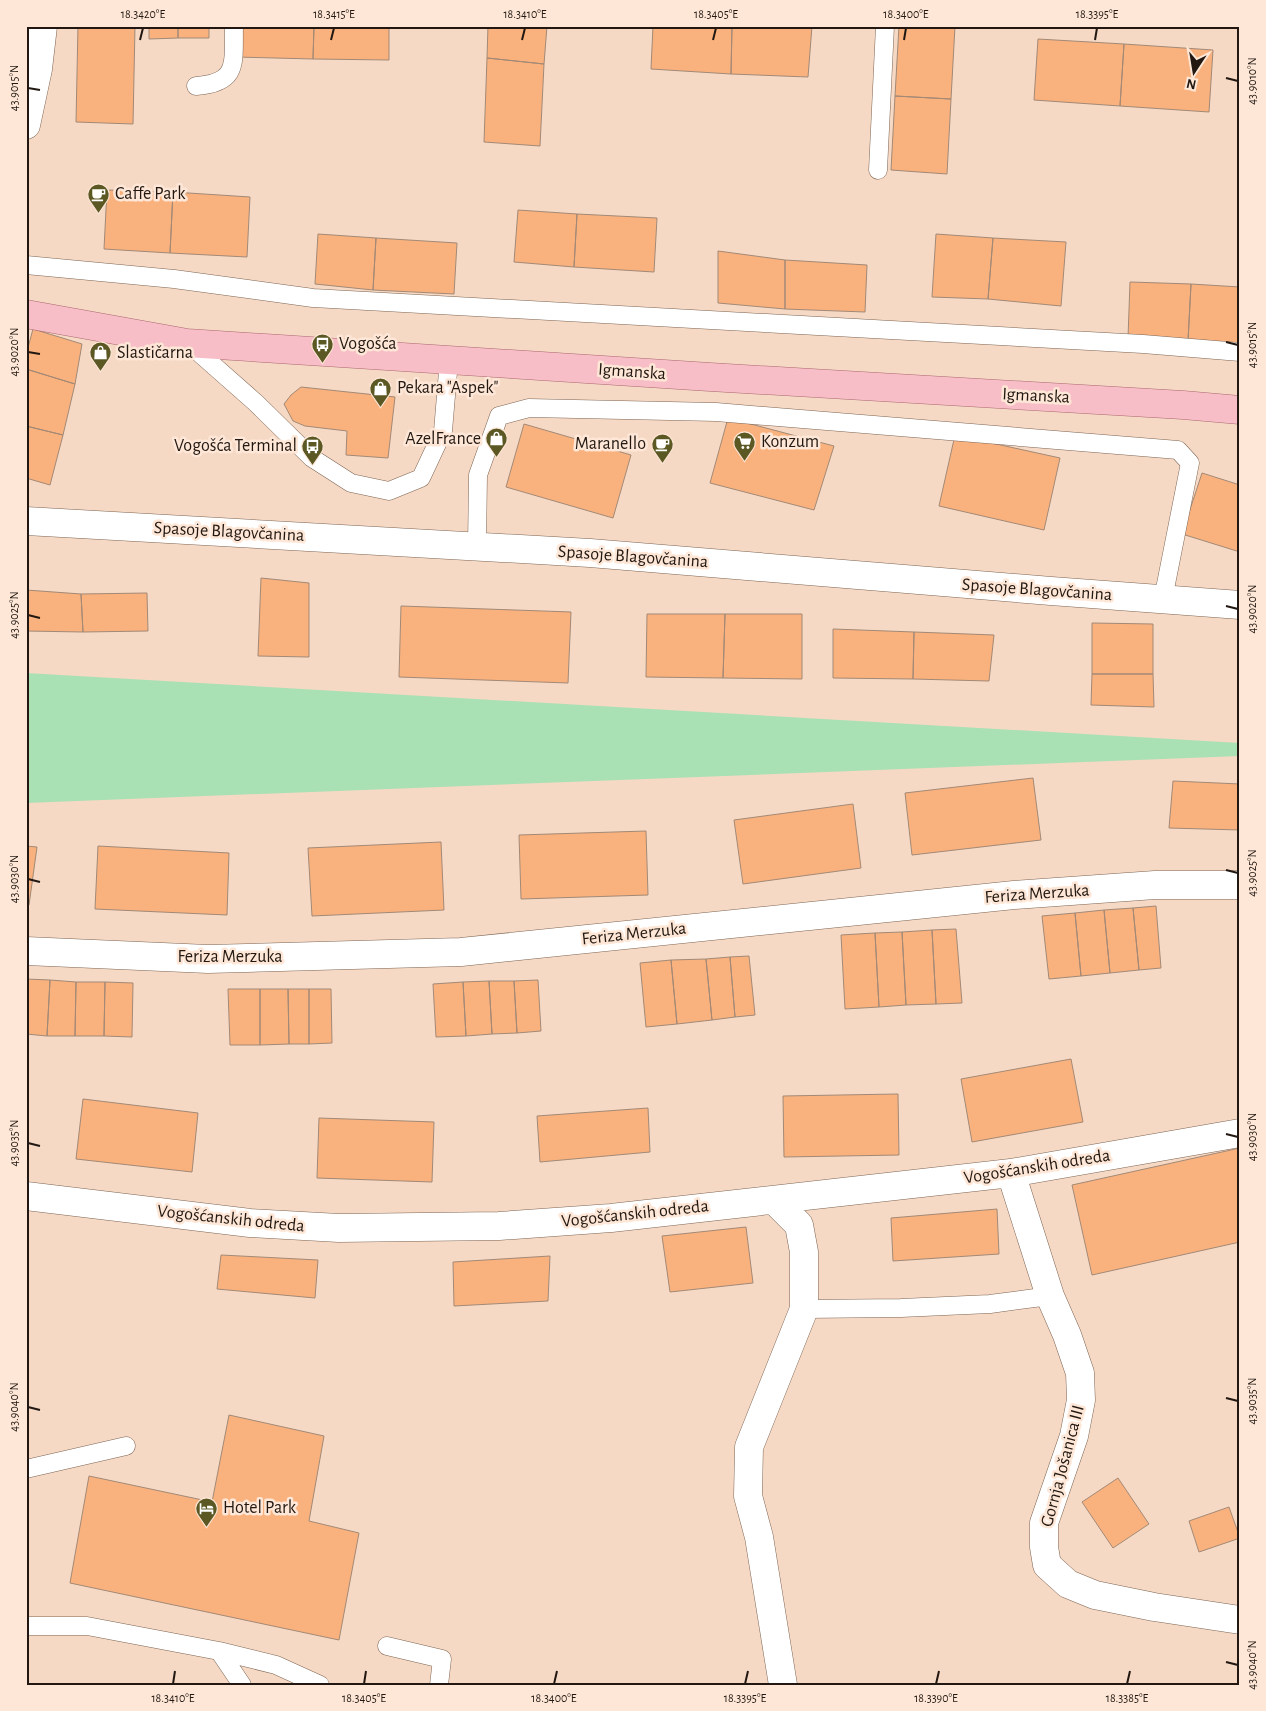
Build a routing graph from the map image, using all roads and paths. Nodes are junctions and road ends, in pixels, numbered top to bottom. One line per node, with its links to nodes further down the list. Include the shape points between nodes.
1 (43, 26): 5 (street)
2 (234, 26): 4 (lane, via 231,72 222,82)
3 (885, 26): 6 (lane)
4 (196, 86)
5 (26, 125)
6 (878, 170)
7 (26, 265): 10 (lane, via 174,279 313,298)
8 (26, 314): 9 (main road, Igmanska)
9 (188, 343): 11 (main road, Igmanska); 11 (lane, via 312,458 352,483 389,491 421,478 443,431)
10 (1240, 352)
11 (449, 360): 12 (main road, Igmanska)
12 (1240, 410)
13 (26, 521): 14 (street, Spasoje Blagovčanina)
14 (477, 547): 15 (street, Spasoje Blagovčanina, via 590,553); 15 (lane, via 478,475 499,416 529,408 716,412 1178,450 1190,464)
15 (1164, 599): 16 (street, Spasoje Blagovčanina)
16 (1240, 605)
17 (1240, 885): 18 (street, Feriza Merzuka, via 1155,885 1014,895 461,952 208,958)
18 (26, 951)
19 (1240, 1133): 20 (street, Vogošćanskih odreda)
20 (1011, 1173): 22 (street, Vogošćanskih odreda); 23 (street, Gornja Jošanica III)
21 (26, 1196): 22 (street, Vogošćanskih odreda, via 250,1223 338,1228 499,1226)
22 (774, 1200): 24 (street, via 799,1225 804,1252)
23 (1050, 1296): 24 (lane, via 990,1304); 27 (street, Gornja Jošanica III, via 1080,1374 1081,1400 1072,1444 1044,1523 1047,1565 1068,1584 1095,1595)
24 (804, 1309): 34 (street, via 749,1447 748,1496 759,1537)
25 (126, 1446): 26 (lane)
26 (26, 1469)
27 (1240, 1620)
28 (26, 1626): 30 (lane, via 87,1626)
29 (388, 1646): 33 (lane, via 442,1659)
30 (219, 1651): 31 (lane); 32 (lane, via 276,1665)
31 (242, 1685)
32 (320, 1685)
33 (439, 1685)
34 (783, 1685)

